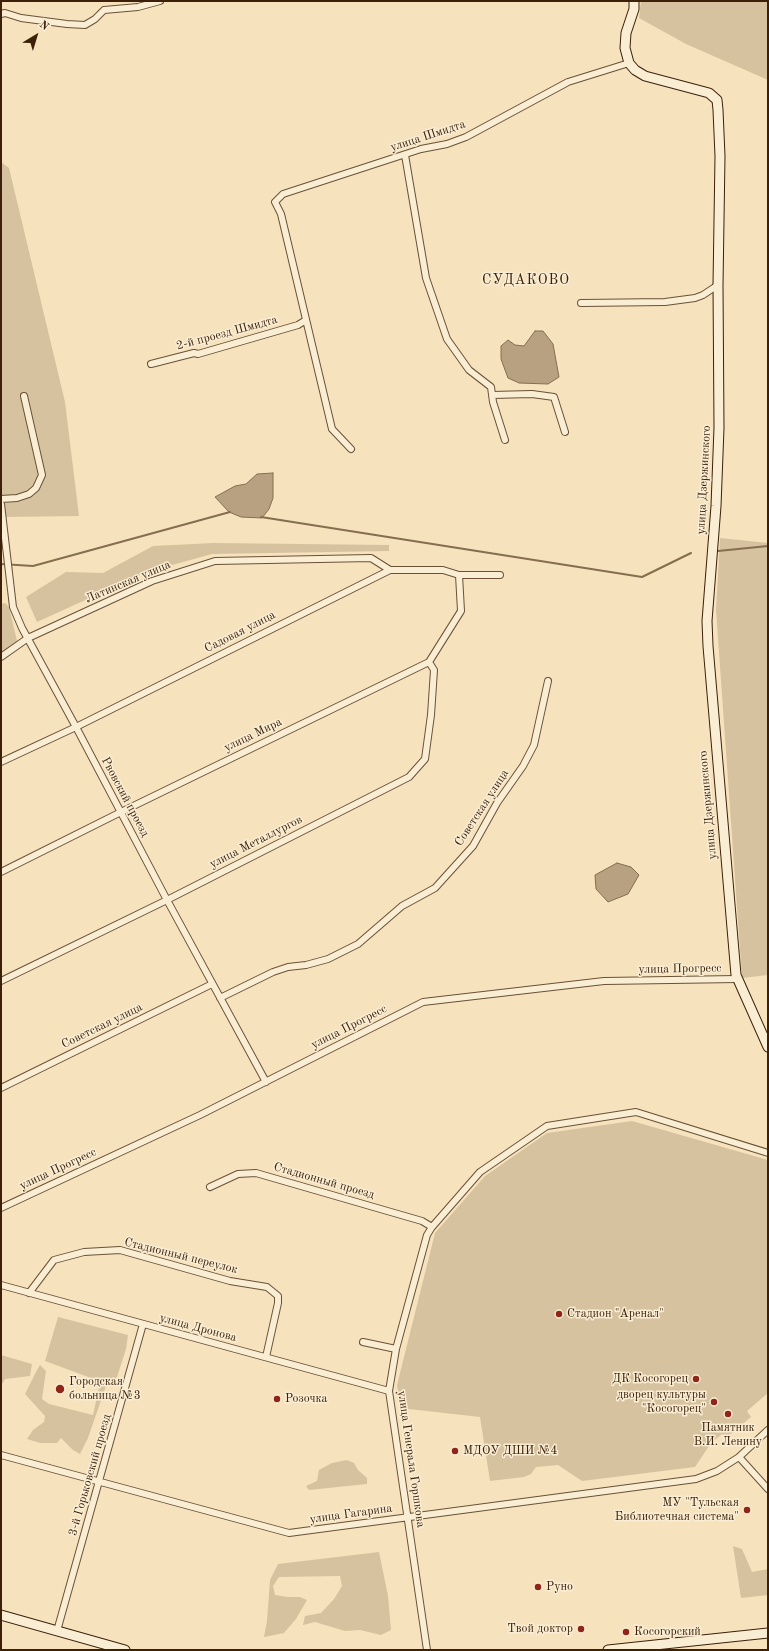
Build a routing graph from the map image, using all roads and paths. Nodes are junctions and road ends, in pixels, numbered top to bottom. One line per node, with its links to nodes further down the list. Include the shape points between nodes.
1 (160, 1): 3 (street, via 138,7 104,10 85,25)
2 (634, 1): 4 (street, via 625,42)
3 (1, 14)
4 (629, 63): 5 (street, улица Шмидта, via 568,82 466,137); 6 (street, улица Дзержинского, via 645,76 709,93 717,100 720,156)
5 (404, 155): 8 (street, улица Шмидта, via 283,194 275,202 281,214); 10 (street, via 426,278 447,339 469,370 491,387)
6 (718, 285): 7 (street, via 695,298 665,302); 29 (street, улица Дзержинского, via 719,428 708,634)
7 (582, 303)
8 (306, 320): 9 (street, 2-й проезд Шмидта, via 298,325 198,354); 14 (street, via 332,429)
9 (151, 364)
10 (492, 395): 12 (street, via 532,394 554,397); 13 (street)
11 (24, 396): 15 (street, via 42,475 36,488 29,494)
12 (565, 432)
13 (505, 440)
14 (351, 449)
15 (1, 499)
16 (2, 507): 20 (street, Рвовский проезд, via 13,607)
17 (390, 570): 18 (street, Садовая улица, via 443,570); 20 (street, Латинская улица, via 371,558 215,561 152,581); 24 (street, Садовая улица)
18 (459, 575): 19 (street, Садовая улица); 22 (street, via 460,611)
19 (500, 575)
20 (28, 638): 21 (street, Латинская улица); 24 (street, Рвовский проезд)
21 (1, 657)
22 (429, 662): 26 (street, улица Мира); 28 (street, улица Металлургов, via 434,670 425,759 409,777)
23 (548, 681): 32 (street, Советская улица, via 534,745 523,766 496,802 473,846 435,888 402,906 358,944 328,959 273,972)
24 (76, 727): 25 (street, Садовая улица); 26 (street, Рвовский проезд)
25 (1, 762)
26 (120, 812): 27 (street, улица Мира); 28 (street, Рвовский проезд)
27 (1, 872)
28 (167, 900): 30 (street, улица Металлургов); 31 (street, Рвовский проезд)
29 (737, 979): 33 (street, улица Дзержинского); 34 (street, улица Прогресс, via 604,981 423,1002)
30 (1, 981)
31 (212, 984): 32 (street, Рвовский проезд); 35 (street, Советская улица)
32 (220, 998): 34 (street, Рвовский проезд)
33 (768, 1047)
34 (266, 1082): 38 (street, улица Прогресс)
35 (1, 1088)
36 (768, 1153): 39 (street, улица Генерала Горшкова, via 636,1112 547,1126 480,1172)
37 (210, 1187): 39 (street, Стадионный проезд, via 238,1174 256,1173 422,1221)
38 (1, 1208)
39 (432, 1227): 44 (street, улица Генерала Горшкова, via 427,1235)
40 (1, 1285): 41 (street, улица Дронова)
41 (29, 1293): 42 (street, улица Дронова); 45 (street, Стадионный переулок, via 54,1260 84,1252 120,1250 230,1281 267,1287 278,1296 278,1303)
42 (143, 1324): 45 (street, улица Дронова); 50 (street, 3-й Горьковский проезд)
43 (363, 1342): 44 (street)
44 (396, 1349): 46 (street, улица Генерала Горшкова)
45 (266, 1358): 46 (street, улица Дронова)
46 (389, 1392): 52 (street, улица Генерала Горшкова)
47 (768, 1430): 49 (street, улица Гагарина)
48 (1, 1455): 50 (street, улица Гагарина)
49 (739, 1457): 51 (street); 52 (street, улица Гагарина, via 717,1471 696,1479)
50 (100, 1482): 52 (street, улица Гагарина, via 290,1533); 54 (street, 3-й Горьковский проезд)
51 (768, 1489)
52 (408, 1517): 57 (street, улица Генерала Горшкова)
53 (1, 1615): 54 (street)
54 (57, 1631): 56 (street)
55 (768, 1633): 58 (street)
56 (125, 1650)
57 (426, 1650)
58 (608, 1650)

